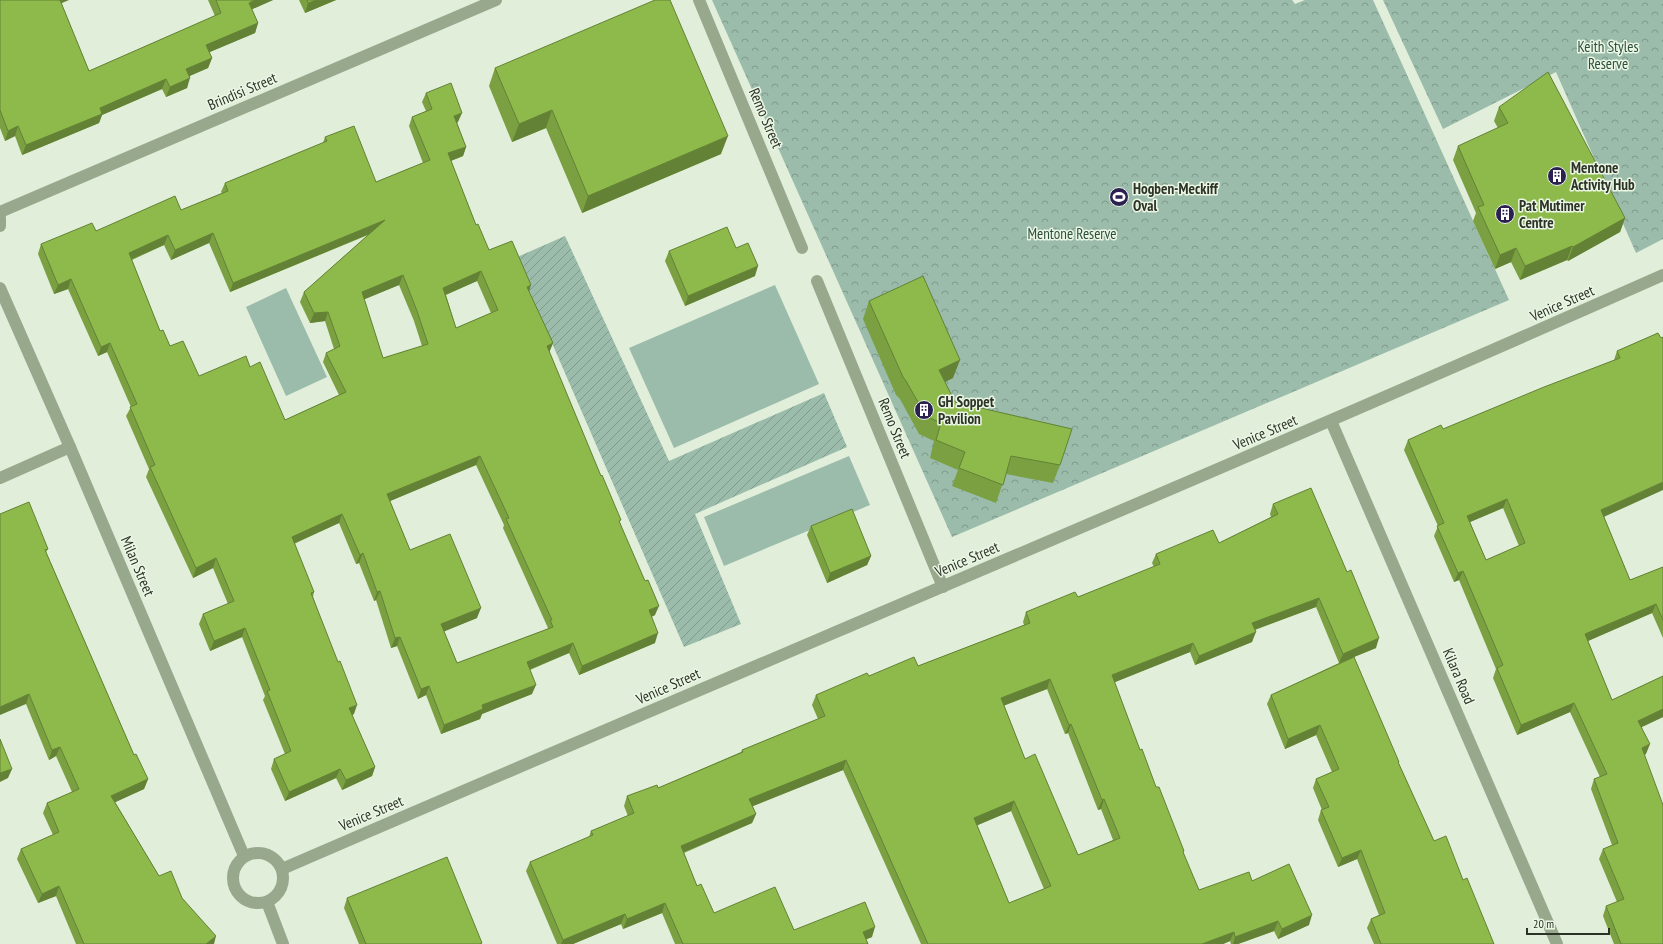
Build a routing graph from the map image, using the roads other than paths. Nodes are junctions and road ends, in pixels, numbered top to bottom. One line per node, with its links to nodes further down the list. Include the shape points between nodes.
1 (496, 0): 3 (street, Brindisi Street)
2 (699, 0): 6 (street, Remo Street)
3 (0, 212)
4 (0, 218): 5 (street)
5 (0, 226)
6 (802, 248)
7 (1663, 275): 10 (street, Venice Street)
8 (817, 281): 13 (street, Remo Street)
9 (0, 288): 11 (street, Milan Street)
10 (1332, 421): 13 (street, Venice Street); 18 (street, Kilara Road)
11 (70, 447): 12 (street); 14 (street, Milan Street)
12 (0, 478)
13 (943, 587): 15 (street, Venice Street)
14 (244, 856): 15 (street, via 258,852 266,854); 16 (street, via 234,868 235,889 239,895 252,903)
15 (282, 869): 16 (street, via 279,892)
16 (267, 902): 17 (street)
17 (283, 944)
18 (1557, 944)

